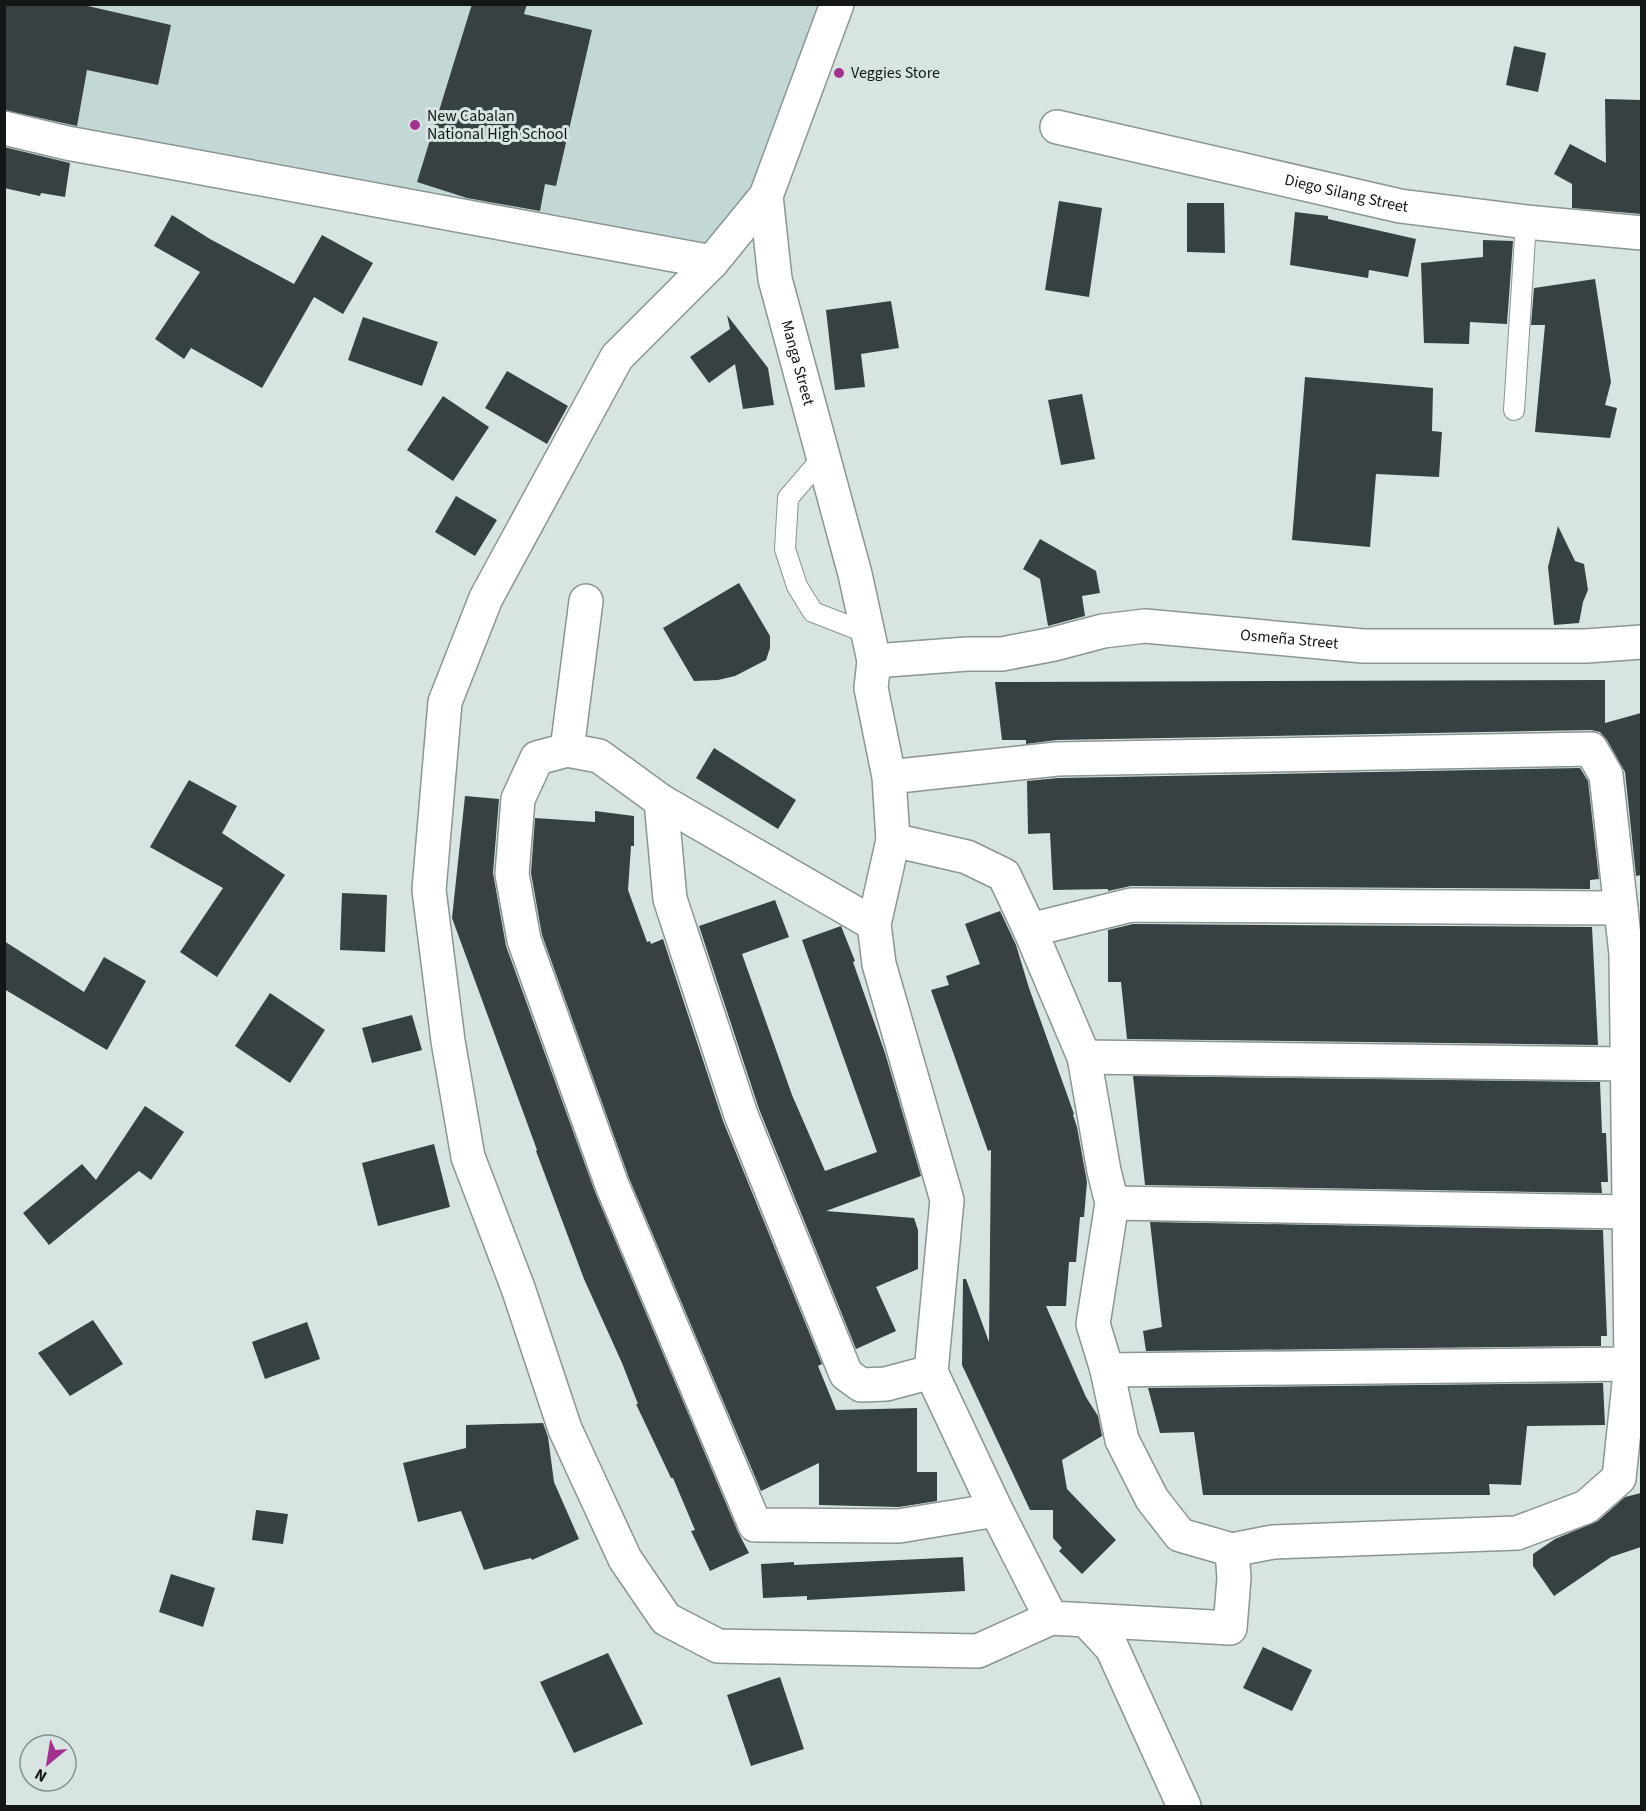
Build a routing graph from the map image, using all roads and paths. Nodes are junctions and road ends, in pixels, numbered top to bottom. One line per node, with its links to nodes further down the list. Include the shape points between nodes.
1 (837, 4): 4 (street, Manga Street)
2 (1057, 127): 5 (street, Diego Silang Street, via 1400,206)
3 (4, 128): 7 (street)
4 (766, 196): 7 (street); 9 (street, Manga Street, via 775,279)
5 (1526, 222): 6 (street, Diego Silang Street); 8 (lane)
6 (1641, 232)
7 (712, 262): 29 (street, via 617,357 486,598 446,702 429,890 448,1041 468,1156 565,1429 625,1559 666,1619 718,1646 978,1651)
8 (1514, 410)
9 (823, 457): 12 (street, Manga Street); 12 (lane, via 788,498 785,549 797,586 813,612)
10 (586, 601): 13 (street)
11 (1641, 642): 12 (street, Osmeña Street, via 1586,646 1363,646 1145,626 1103,631 1002,654 896,661)
12 (870, 647): 14 (street, Manga Street, via 871,688)
13 (567, 750): 15 (street, via 599,756); 27 (street, via 537,758 518,799 512,874 524,940 612,1185 754,1525 900,1526)
14 (889, 777): 16 (street, Manga Street); 17 (street, via 1058,759 1591,750 1606,775)
15 (661, 801): 18 (street); 26 (street, via 670,899 741,1115 846,1374 861,1385 886,1384)
16 (893, 840): 18 (street, Manga Street); 19 (street, via 967,857 1004,875)
17 (1621, 908): 19 (street, via 1131,905); 21 (street)
18 (874, 924): 26 (street, Manga Street, via 879,964 947,1200)
19 (1029, 930): 20 (street)
20 (1084, 1057): 21 (street); 22 (street)
21 (1628, 1064): 23 (street)
22 (1112, 1203): 23 (street); 25 (street, via 1093,1324)
23 (1629, 1212): 24 (street)
24 (1631, 1364): 25 (street); 28 (street, via 1619,1478 1586,1507 1517,1533 1273,1542)
25 (1107, 1370): 28 (street, via 1122,1440 1152,1499 1180,1535)
26 (931, 1372): 27 (street)
27 (996, 1510): 29 (street)
28 (1232, 1550): 30 (street, via 1230,1628)
29 (1051, 1618): 30 (street)
30 (1086, 1620): 31 (street, via 1112,1648)
31 (1184, 1806)

